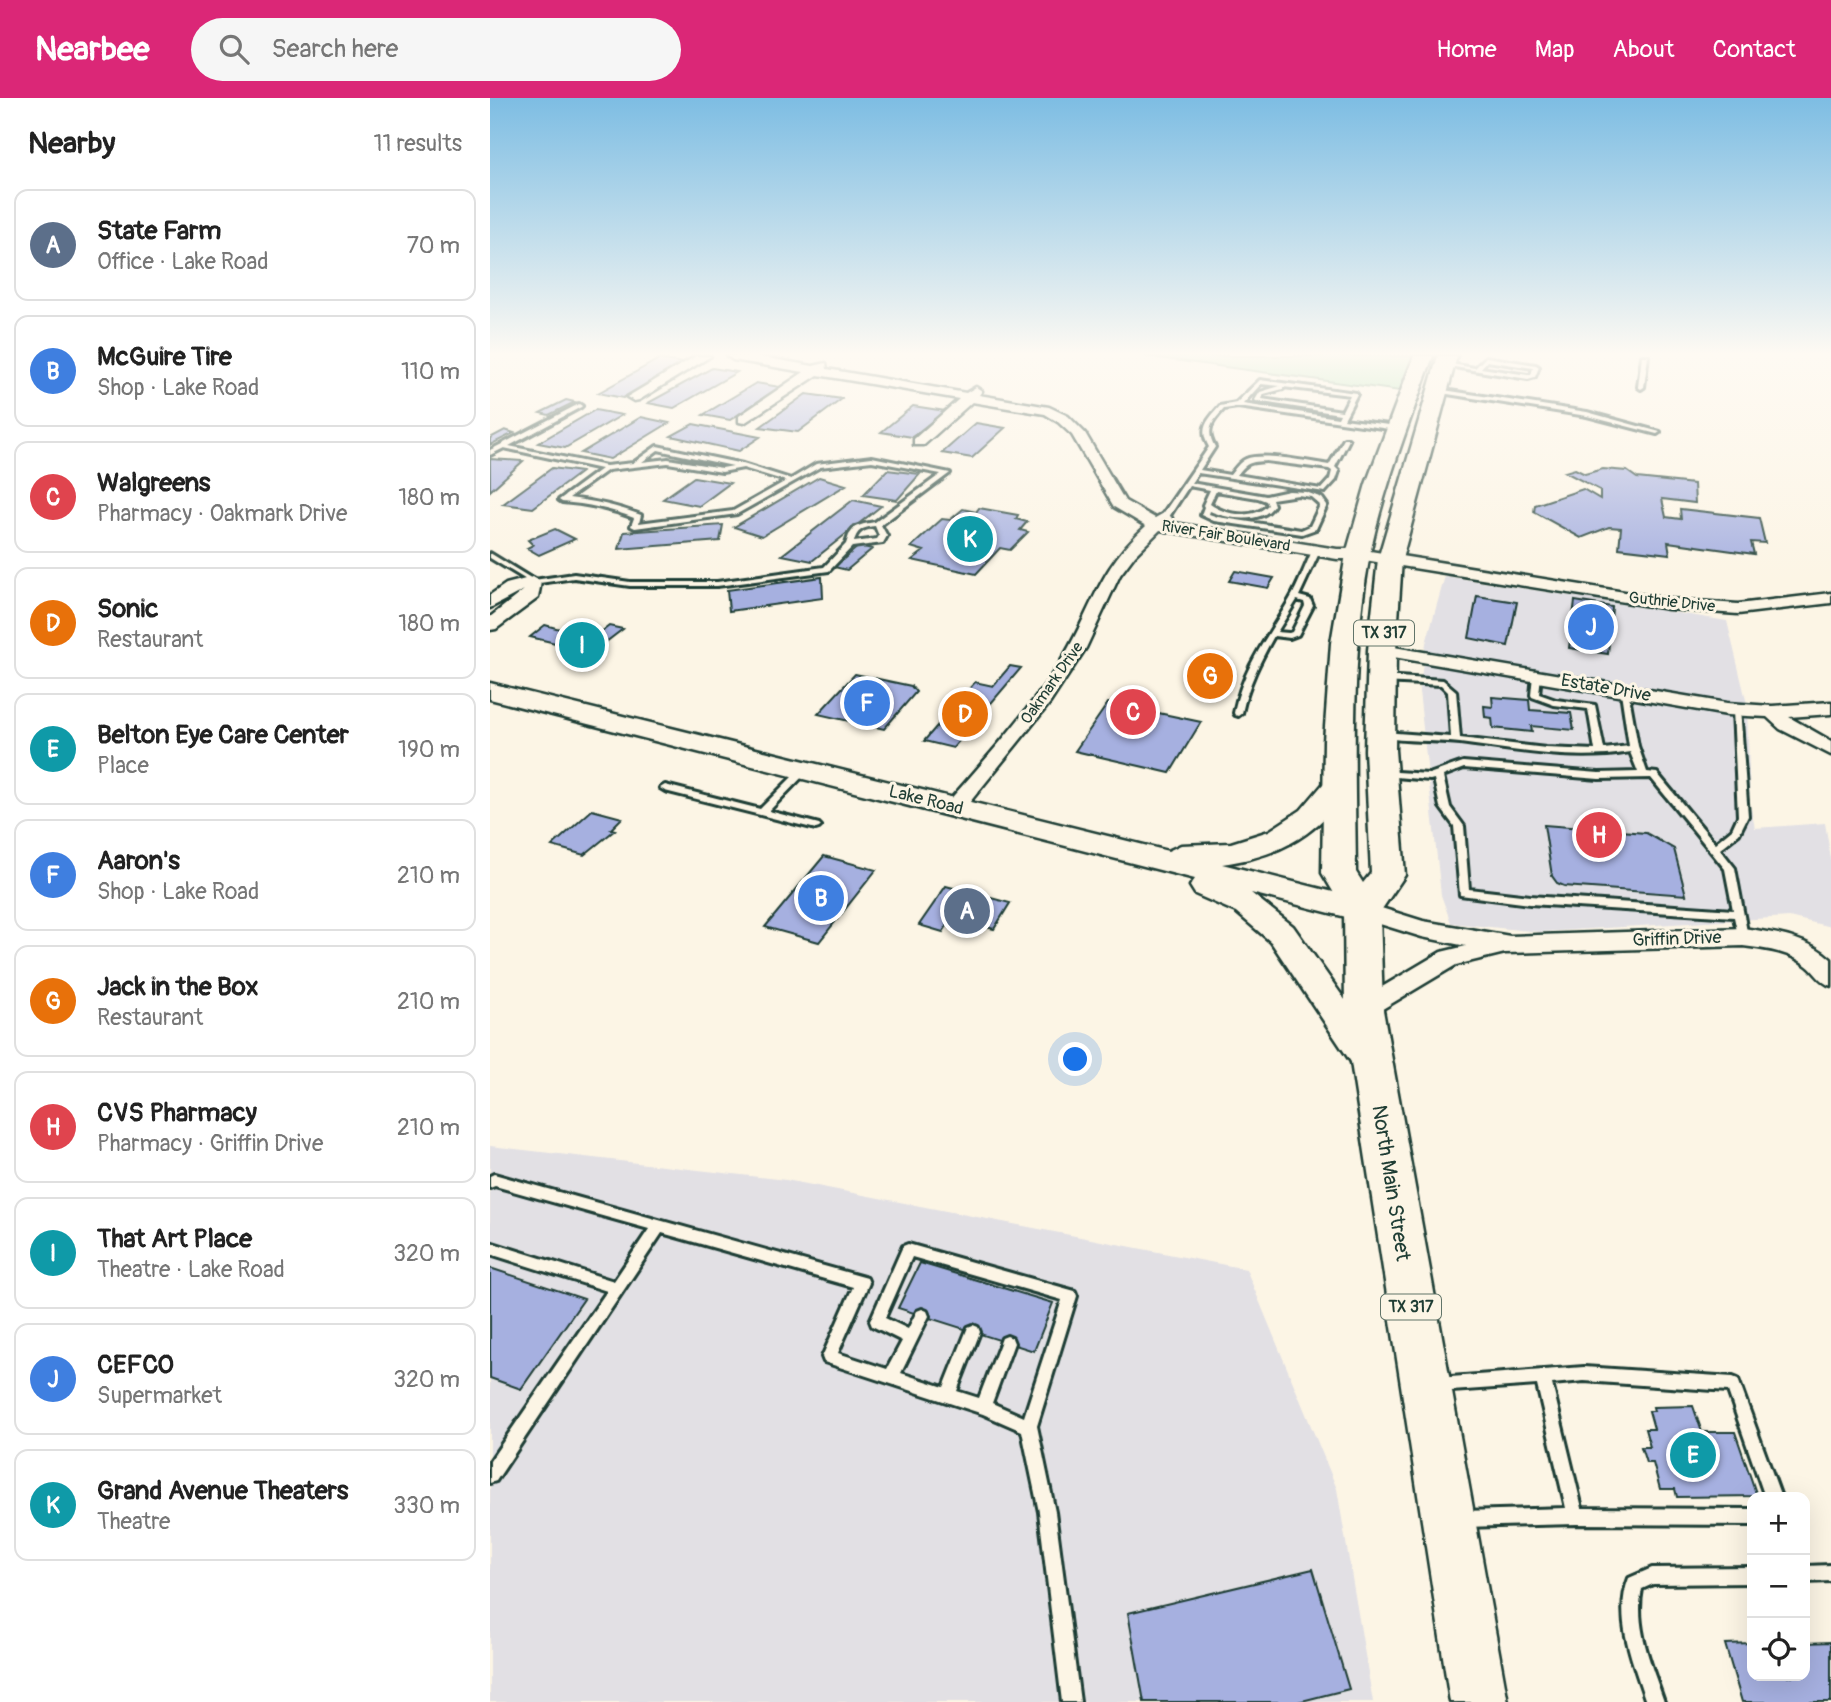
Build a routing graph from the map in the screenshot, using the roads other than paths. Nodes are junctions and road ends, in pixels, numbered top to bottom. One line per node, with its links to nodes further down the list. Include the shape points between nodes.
1 (531, 431): 11 (lane)
2 (932, 431): 10 (street)
3 (1092, 431): 24 (street, River Fair Boulevard, via 1133,501)
4 (1205, 431): 17 (lane, via 1212,447)
5 (1395, 431): 28 (main road, TX 317)
6 (1422, 431): 30 (main road, TX 317)
7 (1653, 431): 8 (lane)
8 (1657, 432)
9 (1346, 440): 15 (lane)
10 (919, 442)
11 (502, 446): 12 (lane); 16 (lane)
12 (490, 453)
13 (636, 463): 14 (lane, via 668,461 722,470); 14 (lane, via 657,448); 16 (lane)
14 (743, 466): 19 (lane)
15 (1331, 467): 18 (lane, via 1254,459 1241,465); 18 (lane, via 1336,471 1333,480 1323,491)
16 (606, 468): 19 (lane, via 562,500 615,508 638,517 635,526 735,513)
17 (1195, 471): 18 (lane); 20 (lane)
18 (1232, 477)
19 (792, 481): 25 (lane, via 818,465 872,459 947,473)
20 (1187, 484): 21 (lane); 24 (lane)
21 (1214, 489): 22 (lane); 23 (lane)
22 (1267, 498): 23 (lane, via 1271,505 1260,515); 23 (lane, via 1302,494 1318,497 1324,505 1313,527 1302,532 1217,519 1205,515)
23 (1208, 507)
24 (1160, 522): 27 (street, River Fair Boulevard); 28 (street, River Fair Boulevard, via 1338,546); 58 (street, Oakmark Drive, via 1119,564 1064,669)
25 (877, 524): 26 (lane, via 857,528); 26 (lane, via 883,537 880,541)
26 (850, 545): 31 (lane, via 826,569 717,583 630,584 574,576)
27 (1315, 551): 28 (street, River Fair Boulevard); 32 (lane)
28 (1358, 554): 30 (street, River Fair Boulevard); 56 (main road, TX 317, via 1345,643)
29 (490, 555): 31 (lane)
30 (1390, 559): 33 (street, Guthrie Drive, via 1668,604 1738,609); 38 (main road, TX 317)
31 (533, 582): 34 (street, via 513,588); 35 (street, via 532,594)
32 (1295, 597): 37 (lane); 37 (lane, via 1309,606 1297,629 1290,636)
33 (1831, 598)
34 (490, 606): 35 (street)
35 (508, 612): 36 (street)
36 (490, 625)
37 (1274, 634): 46 (lane, via 1256,658)
38 (1382, 650): 39 (street, Estate Drive); 40 (main road, TX 317)
39 (1537, 675): 42 (street, Estate Drive); 51 (lane, via 1535,695 1591,707)
40 (1382, 679): 47 (main road, TX 317); 48 (lane, via 1443,683 1452,691)
41 (490, 691): 52 (main road, Lake Road)
42 (1625, 692): 44 (street, Estate Drive); 49 (lane)
43 (1831, 708): 45 (street, Estate Drive)
44 (1737, 709): 45 (street, Estate Drive); 61 (lane, via 1743,817 1733,835)
45 (1773, 712): 50 (street)
46 (1238, 713)
47 (1381, 734): 48 (lane); 53 (main road, TX 317)
48 (1456, 740): 51 (lane)
49 (1634, 748): 51 (lane); 55 (lane)
50 (1831, 749)
51 (1600, 753)
52 (803, 769): 58 (main road, Lake Road); 59 (lane)
53 (1381, 773): 54 (lane); 63 (main road, TX 317, via 1388,875)
54 (1438, 774): 55 (lane, via 1463,765); 64 (lane, via 1445,807 1459,826 1464,892)
55 (1644, 776): 61 (lane, via 1654,775)
56 (1339, 783): 62 (main road, via 1308,820 1261,845 1187,856); 63 (main road, TX 317, via 1339,873)
57 (665, 788): 59 (lane)
58 (954, 808): 62 (main road, Lake Road)
59 (762, 812): 60 (lane)
60 (816, 826)
61 (1714, 848): 64 (lane, via 1730,868)
62 (1124, 850): 63 (main road, Lake Road); 68 (main road, via 1247,904 1282,934)
63 (1362, 910): 65 (street, Griffin Drive, via 1422,929); 67 (main road, North Main Street / TX 317)
64 (1741, 925): 65 (street, Griffin Drive); 66 (street, Griffin Drive, via 1809,952)
65 (1510, 945): 67 (street, Griffin Drive, via 1449,958)
66 (1831, 977)
67 (1364, 1010): 68 (main road, North Main Street / TX 317)
68 (1371, 1062): 79 (main road, North Main Street / TX 317)
69 (490, 1182): 70 (lane)
70 (659, 1226): 72 (lane); 77 (lane, via 862,1283 829,1357)
71 (490, 1248): 72 (lane)
72 (617, 1288): 83 (lane)
73 (922, 1316): 75 (lane)
74 (973, 1332): 80 (lane)
75 (911, 1338): 77 (lane); 82 (lane, via 877,1321 908,1250 994,1280 1070,1296)
76 (1007, 1343): 81 (lane)
77 (891, 1376): 80 (lane)
78 (1543, 1377): 79 (lane); 84 (lane, via 1584,1374 1733,1384); 85 (lane)
79 (1424, 1386): 87 (main road, North Main Street / TX 317)
80 (948, 1395): 81 (lane)
81 (983, 1407): 82 (lane)
82 (1029, 1426): 91 (lane, via 1047,1512)
83 (490, 1475)
84 (1771, 1492)
85 (1576, 1516): 86 (lane); 87 (lane)
86 (1747, 1517)
87 (1447, 1520): 92 (main road, North Main Street / TX 317)
88 (1831, 1573): 89 (lane)
89 (1810, 1574)
90 (1747, 1575): 93 (lane, via 1652,1576 1635,1584 1629,1603)
91 (1071, 1702)
92 (1479, 1702)
93 (1655, 1702)

